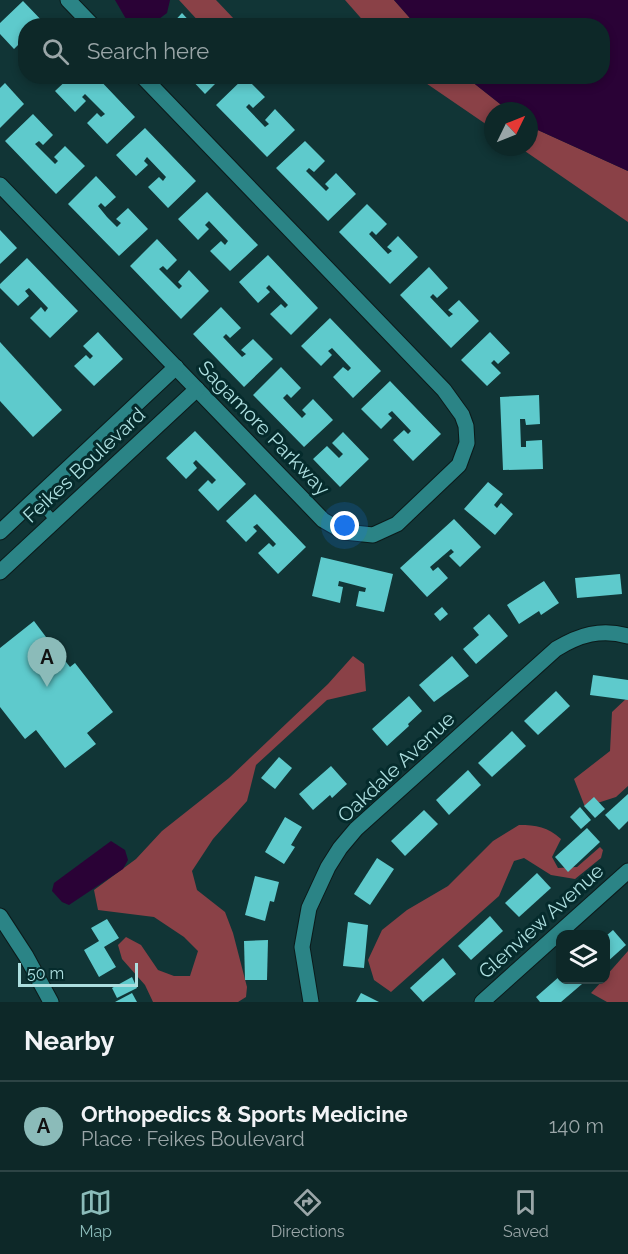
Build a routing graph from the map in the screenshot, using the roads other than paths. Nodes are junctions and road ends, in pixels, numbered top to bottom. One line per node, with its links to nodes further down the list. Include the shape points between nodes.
1 (68, 0): 2 (street)
2 (85, 18)
3 (150, 84): 6 (street, Sagamore Parkway, via 447,393 462,415 467,443 459,465 398,524 373,535 344,532 323,520)
4 (0, 185): 5 (street, Sagamore Parkway)
5 (176, 367): 6 (street, Sagamore Parkway); 7 (street, Feikes Boulevard)
6 (197, 389): 8 (street, Feikes Boulevard)
7 (34, 499): 8 (lane); 9 (street, Feikes Boulevard)
8 (55, 521): 10 (street, Feikes Boulevard)
9 (0, 532)
10 (0, 572)
11 (621, 634): 15 (street, Oakdale Avenue, via 575,637 556,649 356,829 328,867 309,908 302,947)
12 (628, 871): 16 (street, Glenview Avenue)
13 (0, 916): 14 (street)
14 (51, 1002)
15 (311, 1002)
16 (482, 1002)

